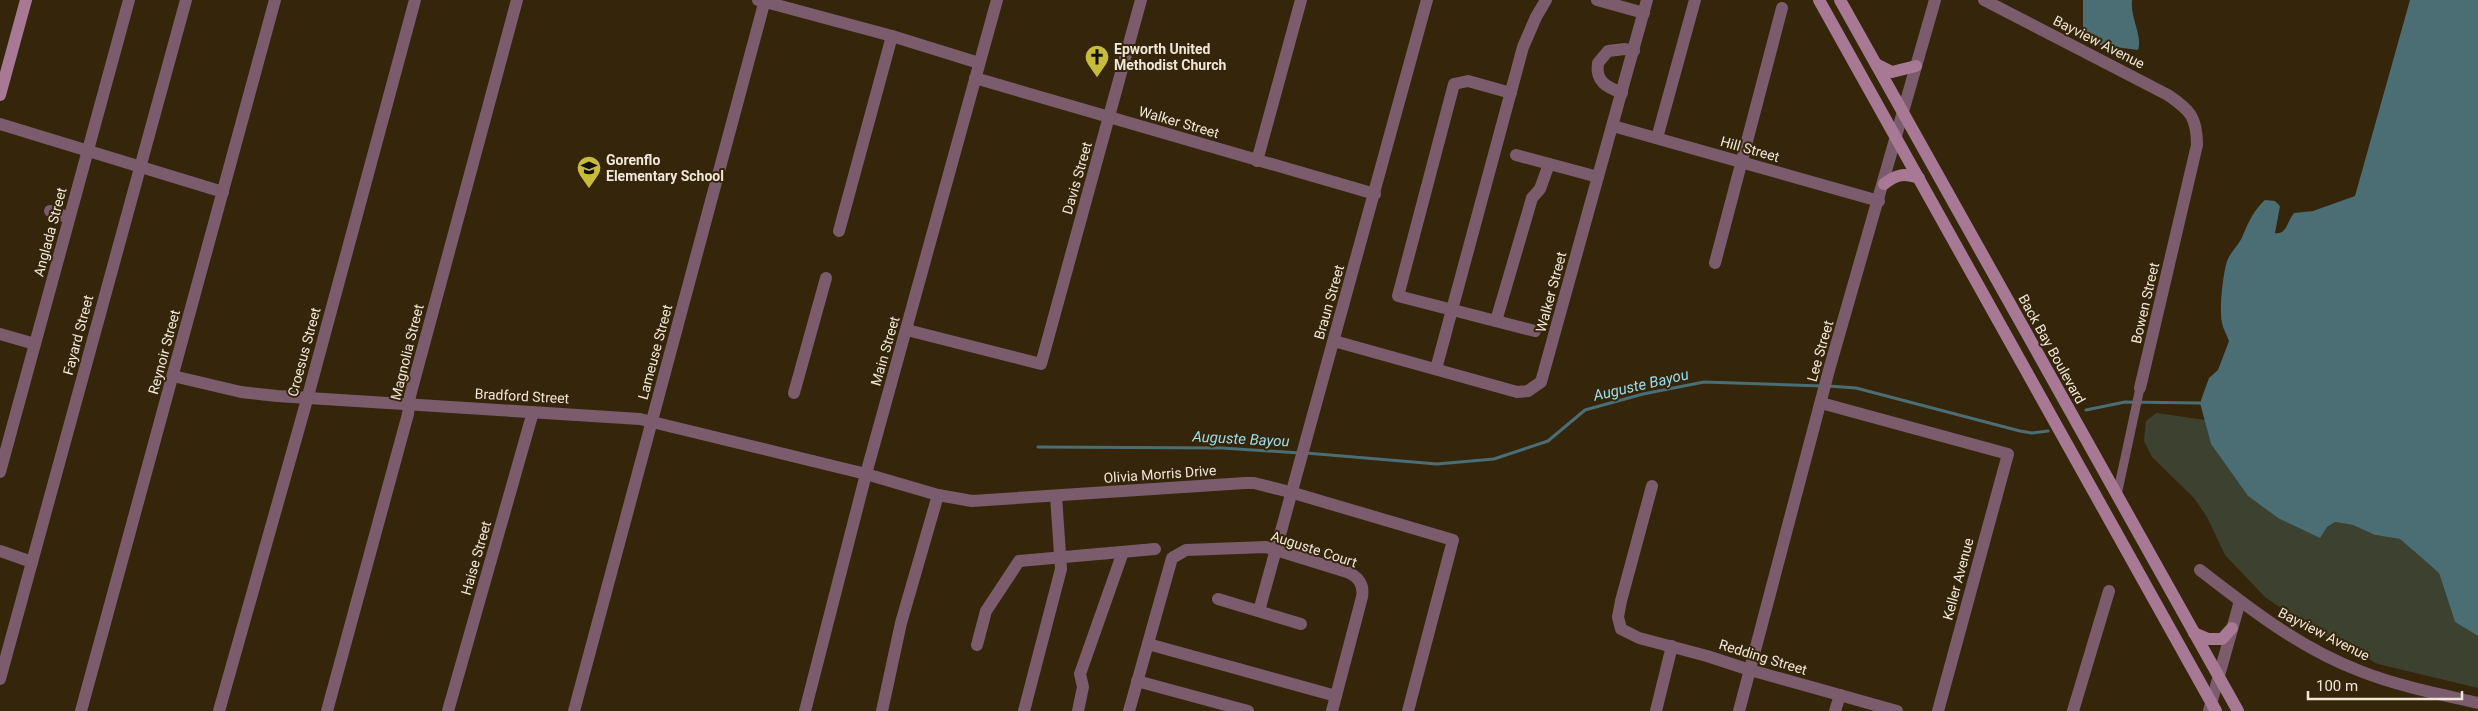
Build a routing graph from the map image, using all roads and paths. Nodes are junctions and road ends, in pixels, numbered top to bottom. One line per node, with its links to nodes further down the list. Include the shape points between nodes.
1 (26, 0): 30 (main road)
2 (129, 0): 38 (street, Anglada Street)
3 (186, 0): 43 (street, Fayard Street)
4 (275, 0): 47 (street, Reynoir Street)
5 (415, 0): 66 (street, Croesus Street)
6 (517, 0): 68 (street, Magnolia Street)
7 (997, 0): 24 (street, Main Street)
8 (1141, 0): 32 (street, Davis Street)
9 (1301, 0): 40 (street)
10 (1427, 0): 48 (street, Braun Street)
11 (1546, 0): 28 (street, via 1528,33)
12 (1597, 0): 21 (street)
13 (1647, 0): 21 (street, Walker Street)
14 (1695, 0): 36 (street)
15 (1819, 0): 37 (main road)
16 (1840, 0): 25 (main road, Back Bay Boulevard)
17 (1935, 0): 26 (street, Lee Street)
18 (1984, 0): 33 (street, Bayview Avenue, via 2168,95 2185,106)
19 (762, 1): 22 (street); 70 (street, Lameuse Street)
20 (1782, 8): 41 (street)
21 (1644, 13): 23 (street, Walker Street)
22 (892, 36): 24 (street); 52 (street)
23 (1634, 51): 29 (street, Walker Street); 29 (street, via 1608,51 1598,63 1598,76 1602,83)
24 (979, 63): 27 (street, Main Street)
25 (1876, 64): 26 (main road, via 1892,72); 31 (main road, Back Bay Boulevard)
26 (1916, 66): 31 (street, Lee Street)
27 (975, 78): 32 (street, Walker Street); 57 (street, Main Street)
28 (1511, 93): 55 (street); 55 (street, via 1460,81 1451,90 1398,296)
29 (1622, 93): 35 (street, Walker Street)
30 (0, 95)
31 (1904, 113): 37 (street, Lee Street); 76 (main road, Back Bay Boulevard)
32 (1110, 118): 40 (street, Walker Street); 57 (street, Davis Street, via 1041,364)
33 (2194, 119): 64 (street, Bowen Street, via 2197,145)
34 (0, 124): 38 (street)
35 (1613, 126): 36 (street, Hill Street); 44 (street, Walker Street)
36 (1657, 138): 41 (street, Hill Street)
37 (1897, 139): 45 (main road); 46 (street, Lee Street)
38 (88, 152): 43 (street); 51 (street, Anglada Street)
39 (1516, 155): 42 (street)
40 (1257, 161): 48 (street, Walker Street)
41 (1742, 162): 49 (street, Hill Street); 53 (street)
42 (1549, 164): 44 (street); 56 (street, via 1540,189 1532,198)
43 (140, 168): 47 (street); 83 (street, Fayard Street)
44 (1598, 177): 62 (street, Walker Street, via 1541,382 1528,391 1517,392)
45 (1919, 178): 46 (main road, via 1906,174 1894,176); 102 (main road)
46 (1884, 184): 49 (street, Lee Street)
47 (223, 192): 63 (street, Reynoir Street)
48 (1375, 194): 60 (street, Braun Street)
49 (1879, 201): 67 (street, Lee Street)
50 (50, 211): 51 (street)
51 (69, 218): 61 (street, Anglada Street)
52 (839, 230)
53 (1715, 263)
54 (826, 278): 65 (street)
55 (1452, 310): 56 (street); 62 (street)
56 (1496, 321): 58 (street)
57 (907, 330): 72 (street, Main Street)
58 (1535, 331)
59 (0, 334): 61 (street)
60 (1334, 341): 62 (street, Walker Street); 74 (street, Braun Street)
61 (35, 344): 71 (street, Anglada Street)
62 (1436, 369)
63 (173, 376): 66 (street, Bradford Street, via 241,392); 103 (street, Reynoir Street)
64 (2140, 388): 76 (street, Bowen Street)
65 (794, 393)
66 (308, 396): 68 (street, Bradford Street); 104 (street, Croesus Street)
67 (1822, 399): 95 (street, Lee Street); 120 (street, Keller Avenue, via 2008,454)
68 (410, 403): 69 (street, Bradford Street); 105 (street, Magnolia Street)
69 (533, 412): 70 (street, Bradford Street, via 623,417); 106 (street, Haise Street)
70 (651, 422): 72 (street, Bradford Street); 107 (street, Lameuse Street)
71 (0, 472)
72 (866, 474): 75 (street, Olivia Morris Drive); 108 (street, Main Street)
73 (1652, 486): 94 (street, Redding Street, via 1618,616 1622,630)
74 (1290, 492): 77 (street, Olivia Morris Drive, via 1245,483); 79 (street, Braun Street); 115 (street, Olivia Morris Drive, via 1453,540)
75 (938, 494): 77 (street, Olivia Morris Drive, via 972,501); 109 (street, via 901,623)
76 (2117, 495): 91 (main road, Back Bay Boulevard)
77 (1056, 496): 82 (street)
78 (1154, 549): 81 (street)
79 (1276, 550): 88 (street, Braun Street); 92 (street, Auguste Court, via 1259,546 1186,550 1175,554 1169,562); 100 (street, Auguste Court, via 1354,575 1361,584 1362,597)
80 (0, 551): 83 (street)
81 (1123, 552): 82 (street); 111 (street, via 1082,666)
82 (1060, 558): 93 (street, via 1025,558 1015,564 986,610); 110 (street, via 1060,576)
83 (32, 562): 97 (street, Fayard Street)
84 (2200, 570): 87 (street, Bayview Avenue)
85 (2109, 591): 121 (street)
86 (1218, 599): 88 (street)
87 (2240, 601): 90 (street); 101 (street, Bayview Avenue, via 2298,641 2361,672)
88 (1258, 611): 89 (street)
89 (1301, 624)
90 (2232, 628): 91 (main road, via 2222,638 2208,639); 96 (street)
91 (2194, 633): 96 (main road, Back Bay Boulevard)
92 (1148, 644): 98 (street, Auguste Court); 100 (street)
93 (977, 645)
94 (1672, 646): 95 (street, Redding Street); 116 (street)
95 (1750, 670): 99 (street, Redding Street); 117 (street, Lee Street)
96 (2219, 678): 102 (street); 122 (main road, Back Bay Boulevard)
97 (0, 679)
98 (1137, 681): 112 (street, Auguste Court); 113 (street)
99 (1840, 695): 118 (street); 119 (street, Redding Street)
100 (1336, 696): 114 (street, Auguste Court)
101 (2478, 703)
102 (2212, 708)
103 (81, 711)
104 (219, 711)
105 (327, 711)
106 (448, 711)
107 (574, 711)
108 (805, 711)
109 (882, 711)
110 (1024, 711)
111 (1078, 711)
112 (1129, 711)
113 (1248, 711)
114 (1332, 711)
115 (1408, 711)
116 (1656, 711)
117 (1739, 711)
118 (1835, 711)
119 (1897, 711)
120 (1938, 711)
121 (2074, 711)
122 (2238, 711)

